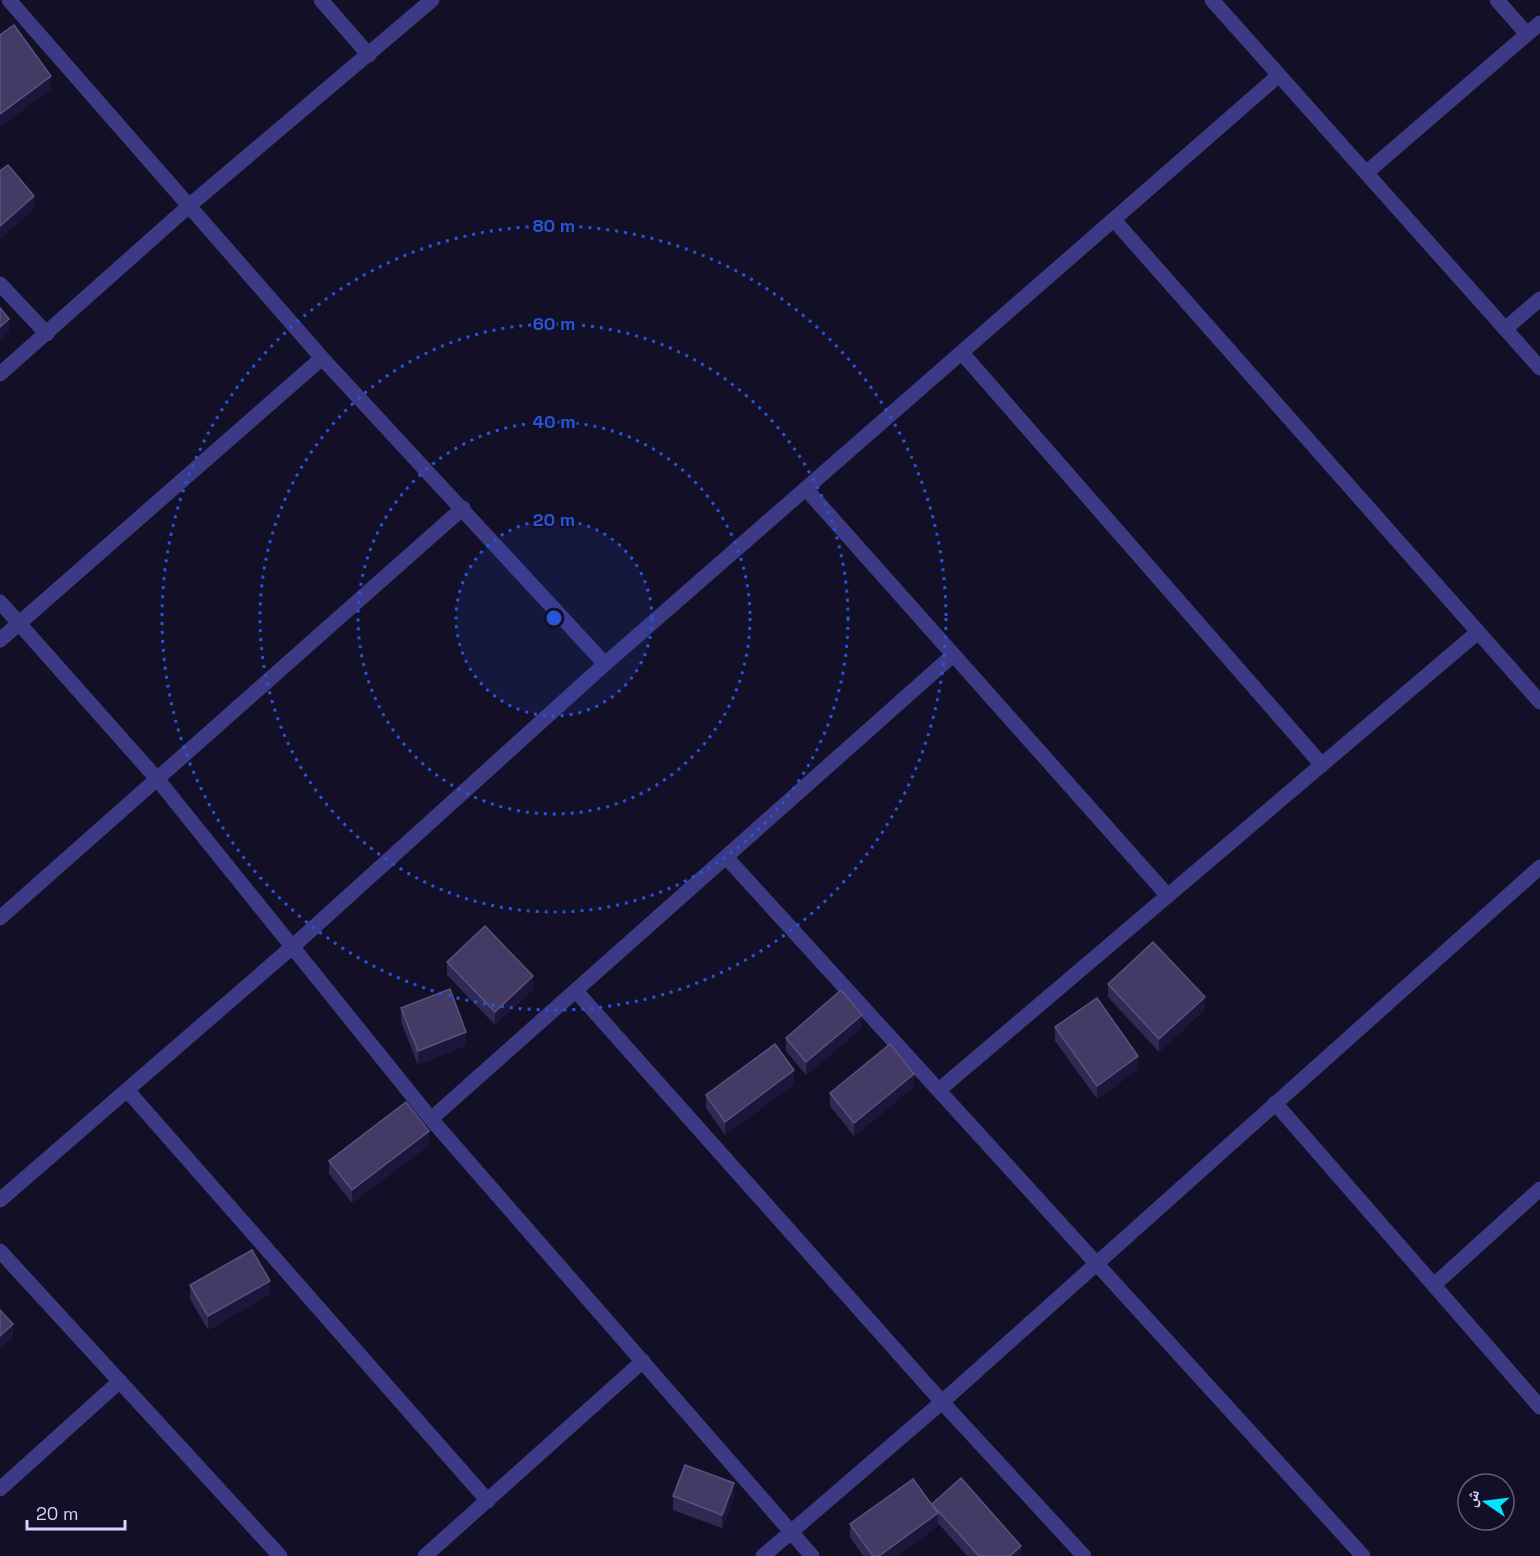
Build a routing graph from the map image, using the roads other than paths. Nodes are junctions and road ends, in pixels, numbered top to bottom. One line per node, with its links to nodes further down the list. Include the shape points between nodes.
1 (9, 0): 11 (street)
2 (321, 0): 8 (street)
3 (432, 0): 8 (street)
4 (1212, 0): 9 (street)
5 (1497, 0): 7 (street)
6 (1540, 23): 7 (street)
7 (1527, 34): 10 (street)
8 (369, 55): 11 (street)
9 (1279, 75): 10 (street); 12 (street)
10 (1366, 173): 15 (street)
11 (190, 205): 16 (street); 18 (street)
12 (1114, 220): 17 (street); 25 (street)
13 (0, 284): 16 (street)
14 (1540, 299): 15 (street)
15 (1505, 329): 19 (street)
16 (47, 334): 20 (street)
17 (962, 353): 21 (street); 30 (street)
18 (322, 358): 22 (street); 24 (street)
19 (1540, 368)
20 (0, 375)
21 (806, 489): 27 (street); 28 (street)
22 (463, 508): 28 (street); 31 (street)
23 (0, 602): 24 (street)
24 (20, 623): 26 (street); 31 (street)
25 (1478, 632): 29 (street); 30 (street)
26 (0, 640)
27 (953, 655): 32 (street); 34 (street)
28 (605, 664): 36 (street)
29 (1540, 702)
30 (1322, 765): 34 (street)
31 (158, 780): 35 (street); 36 (street)
32 (726, 857): 37 (street); 39 (street)
33 (1540, 867): 40 (street)
34 (1168, 896): 39 (street)
35 (0, 918)
36 (291, 948): 38 (street); 41 (street)
37 (576, 991): 41 (street); 49 (street)
38 (127, 1090): 43 (street); 52 (street)
39 (939, 1090): 45 (street)
40 (1275, 1103): 45 (street); 46 (street)
41 (431, 1119): 47 (street)
42 (1540, 1189): 46 (street)
43 (0, 1200)
44 (0, 1251): 48 (street)
45 (1097, 1264): 49 (street); 59 (street)
46 (1434, 1284): 50 (street)
47 (644, 1361): 52 (street); 53 (street)
48 (120, 1381): 51 (street); 54 (street)
49 (942, 1402): 53 (street); 58 (street)
50 (1540, 1407)
51 (0, 1489)
52 (488, 1501): 55 (street)
53 (790, 1533): 56 (street); 57 (street)
54 (280, 1556)
55 (425, 1556)
56 (763, 1556)
57 (812, 1556)
58 (1084, 1556)
59 (1363, 1556)

